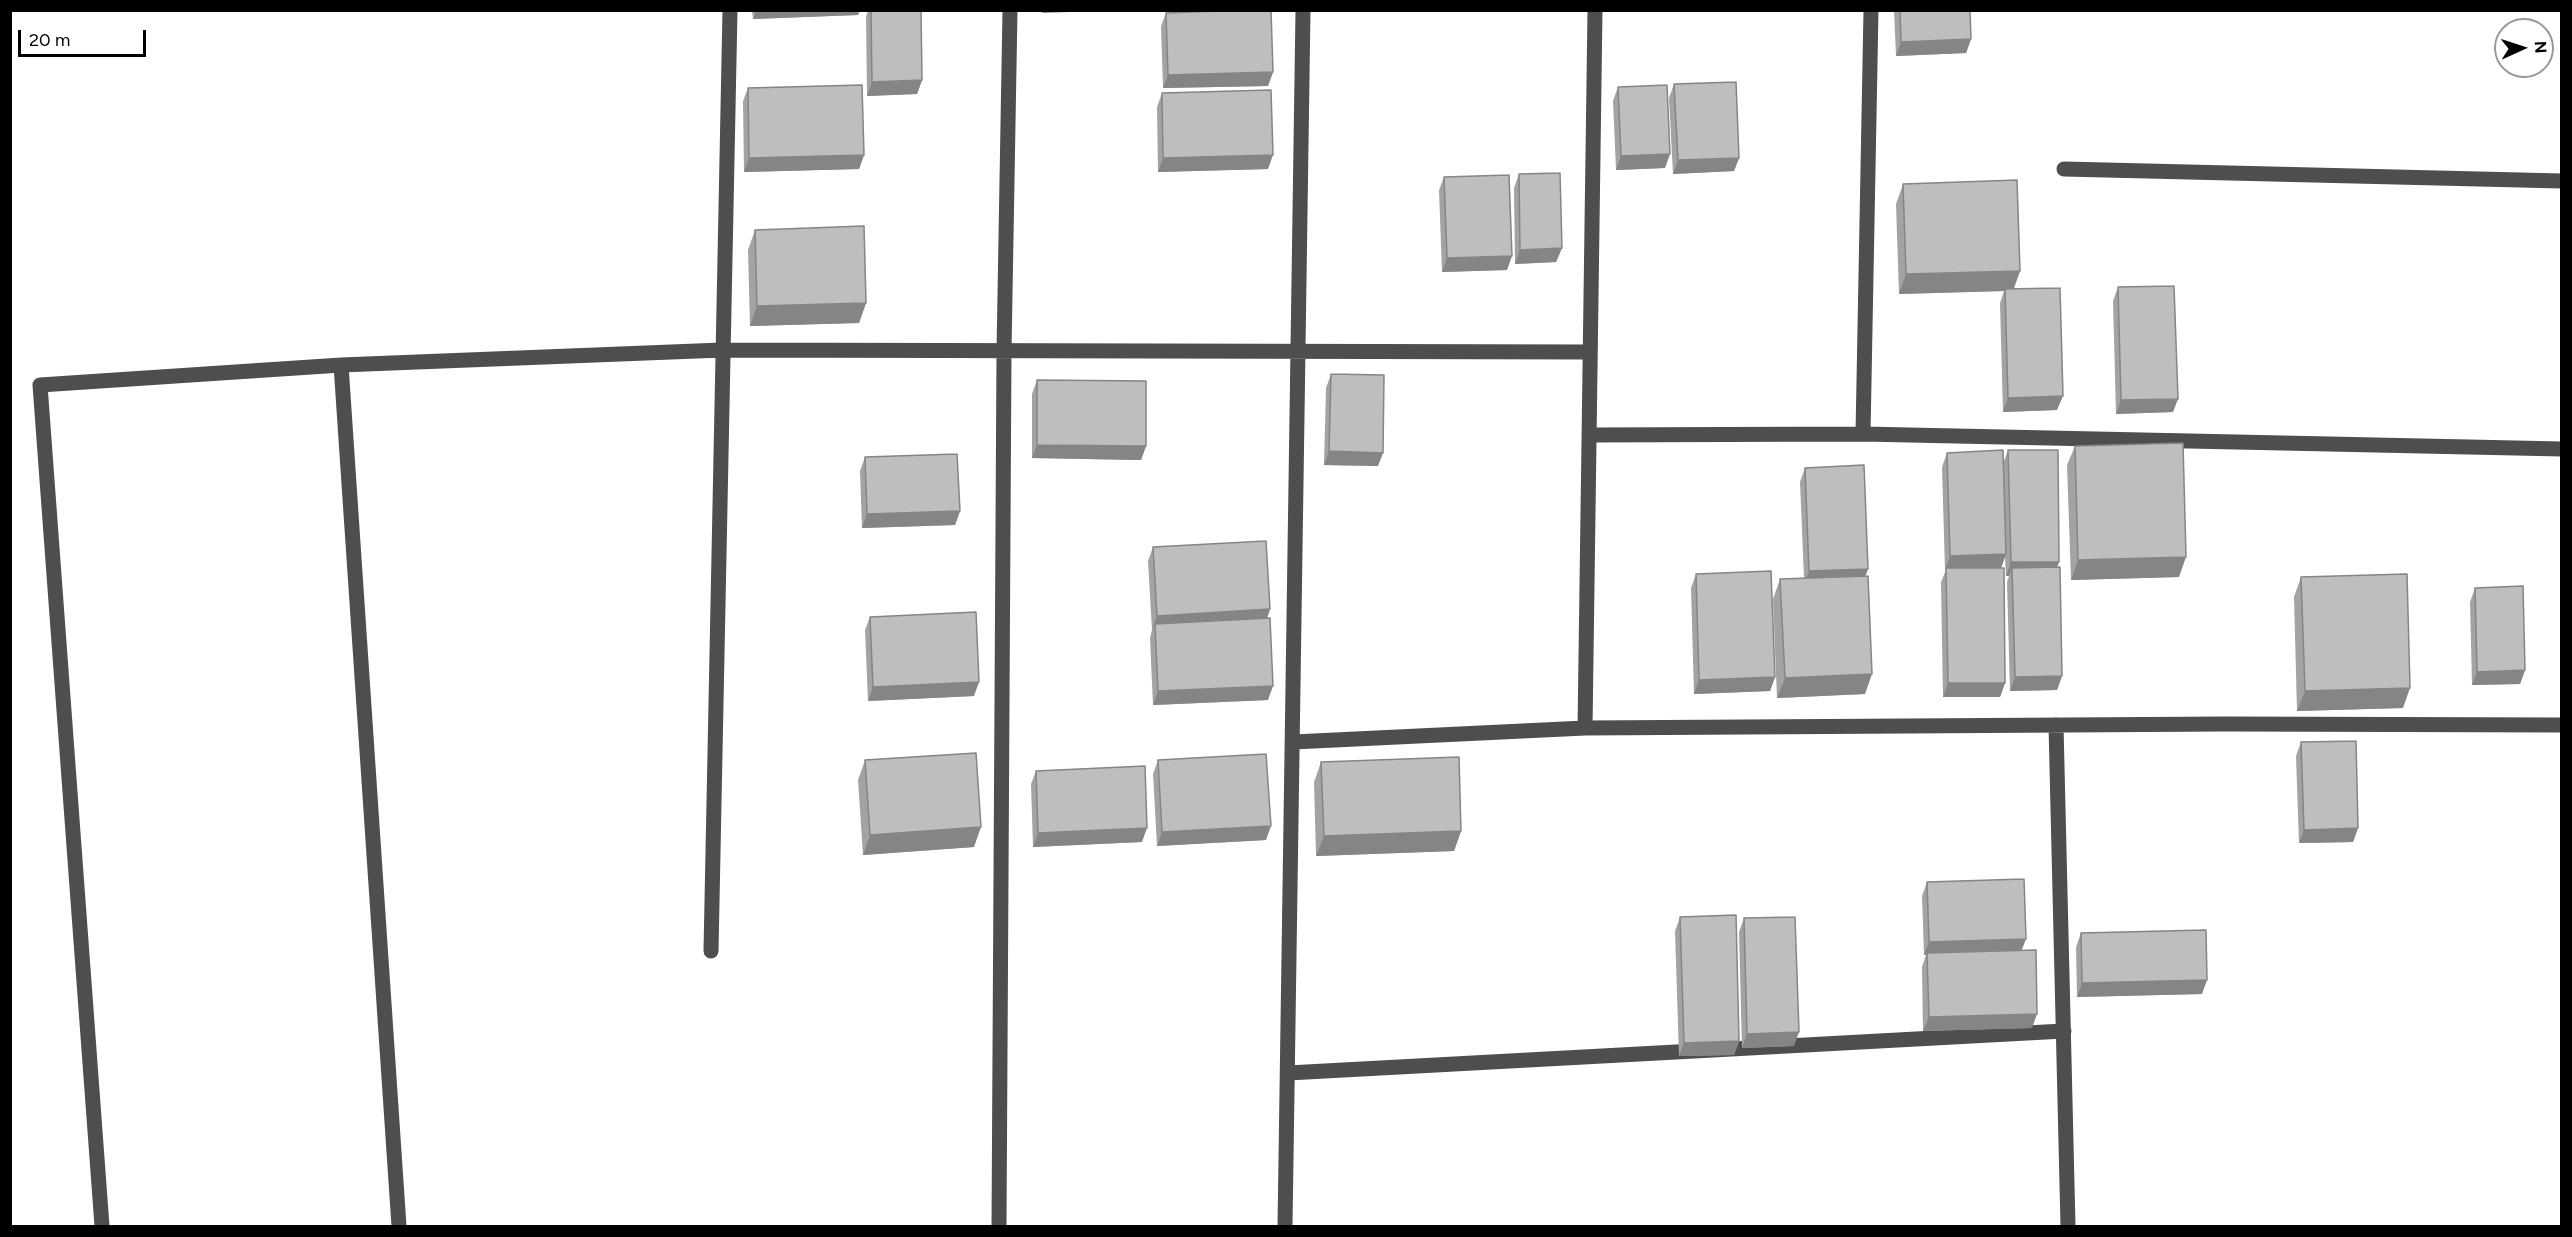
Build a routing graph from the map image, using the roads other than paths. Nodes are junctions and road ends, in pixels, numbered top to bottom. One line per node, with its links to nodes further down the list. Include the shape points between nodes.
1 (729, 10): 8 (street)
2 (1010, 10): 9 (street)
3 (1303, 10): 10 (street)
4 (1595, 10): 11 (street)
5 (1871, 10): 13 (street)
6 (2064, 169): 7 (street)
7 (2562, 181)
8 (722, 350): 9 (street); 12 (street); 20 (street)
9 (1004, 351): 10 (street); 25 (street)
10 (1298, 351): 11 (street); 19 (street)
11 (1590, 352): 14 (street)
12 (341, 365): 23 (street, via 40,385); 24 (street)
13 (1863, 434): 14 (street); 15 (street)
14 (1589, 435): 18 (street)
15 (2562, 449)
16 (2056, 725): 17 (street); 18 (street); 21 (street)
17 (2562, 725)
18 (1585, 728): 19 (street)
19 (1293, 742): 22 (street)
20 (711, 951)
21 (2064, 1031): 22 (street); 27 (street)
22 (1288, 1073): 26 (street)
23 (102, 1227)
24 (399, 1227)
25 (999, 1227)
26 (1285, 1227)
27 (2068, 1227)

